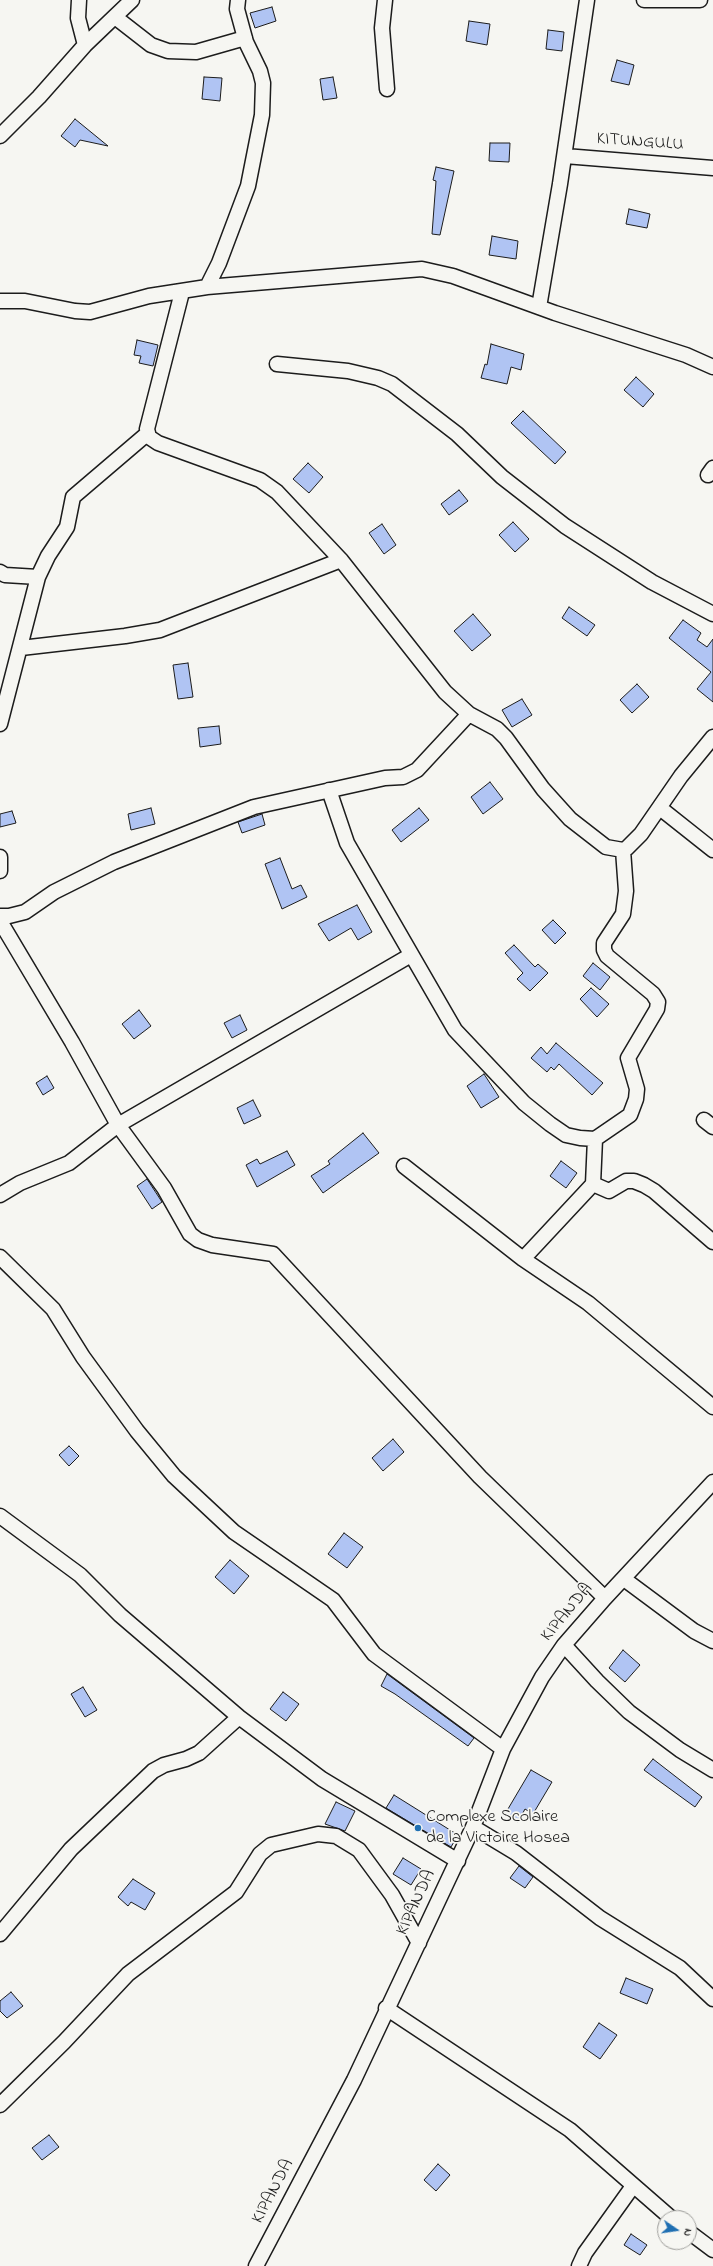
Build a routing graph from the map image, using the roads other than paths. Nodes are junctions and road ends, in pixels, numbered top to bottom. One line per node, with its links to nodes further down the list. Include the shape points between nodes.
1 (79, 0): 11 (street, via 78,18)
2 (132, 0): 9 (street)
3 (238, 0): 10 (street)
4 (385, 0): 12 (street, via 382,28)
5 (587, 0): 14 (street)
6 (644, 0): 7 (street)
7 (664, 0): 8 (street)
8 (700, 0)
9 (115, 17): 10 (street, via 151,45 168,51 196,52); 11 (street)
10 (245, 38): 16 (street, via 263,83 262,115 248,186 219,263)
11 (85, 45): 13 (street)
12 (388, 89)
13 (0, 136)
14 (564, 156): 15 (street, KITUNGULU); 19 (street)
15 (713, 168)
16 (207, 287): 17 (street); 19 (street, via 422,269 453,276)
17 (182, 292): 18 (street, via 149,296 90,312 75,312 24,301); 22 (street)
18 (0, 301)
19 (540, 307): 21 (street, via 686,355)
20 (277, 364): 26 (street, via 348,371 392,384 457,434 502,477 564,526 652,582)
21 (713, 367)
22 (148, 433): 23 (street, via 152,441 260,480 291,505); 25 (street, via 73,497 67,527)
23 (341, 560): 27 (street, via 160,630); 29 (street, via 445,692)
24 (0, 572): 25 (street, via 5,575)
25 (38, 577): 27 (street)
26 (713, 614)
27 (21, 648): 28 (street)
28 (7, 677): 30 (street)
29 (469, 714): 32 (street, via 417,770 404,777 385,778); 34 (street, via 497,729 506,738 548,795 570,819 606,847)
30 (0, 724)
31 (713, 737): 33 (street, via 681,776)
32 (329, 790): 38 (street, via 254,806 114,862 54,892 25,912); 40 (street, via 347,842)
33 (660, 808): 34 (street, via 641,834); 35 (street)
34 (623, 850): 42 (street, via 626,890 623,914 604,943 604,950 607,956 653,994 658,1002 657,1009 628,1058 637,1089 630,1115)
35 (713, 850)
36 (0, 857): 37 (street)
37 (0, 871)
38 (0, 916)
39 (0, 921): 41 (street)
40 (411, 955): 41 (street); 42 (street, via 455,1030 524,1103 566,1134)
41 (118, 1125): 45 (street, via 69,1163 20,1183); 53 (street, via 164,1188 190,1234 212,1245 273,1254 464,1462)
42 (596, 1139): 44 (street)
43 (404, 1166): 48 (street)
44 (593, 1184): 46 (street, via 609,1191 626,1181 634,1180 654,1191); 48 (street)
45 (0, 1195)
46 (713, 1242)
47 (0, 1257): 57 (street, via 53,1309 123,1413 174,1476 234,1532 333,1600 374,1654)
48 (523, 1259): 49 (street, via 588,1303)
49 (713, 1407)
50 (713, 1482): 52 (street, KIPANDA)
51 (0, 1516): 56 (street, via 80,1575 120,1615)
52 (624, 1579): 53 (street, KIPANDA); 54 (street, via 694,1631)
53 (605, 1598): 55 (street, KIPANDA)
54 (713, 1641)
55 (564, 1645): 57 (street, KIPANDA, via 542,1677); 58 (street, via 629,1712 675,1747)
56 (239, 1717): 60 (street, via 322,1779); 61 (street, via 198,1753 153,1771 71,1849)
57 (504, 1749): 59 (street, KIPANDA)
58 (713, 1770)
59 (474, 1828): 60 (street, KIPANDA); 63 (street, via 516,1853 600,1918 680,1968)
60 (458, 1860): 62 (street, KIPANDA)
61 (0, 1934)
62 (419, 1943): 64 (street, KIPANDA); 65 (street, via 392,1895 359,1850 336,1836 318,1834 271,1845 260,1854 236,1892 128,1974)
63 (713, 1999)
64 (386, 2008): 66 (street, via 570,2130); 70 (street, KIPANDA, via 354,2080)
65 (0, 2105)
66 (632, 2186): 67 (street); 71 (street, via 585,2253)
67 (661, 2210)
68 (697, 2238): 69 (street)
69 (713, 2250)
70 (256, 2266)
71 (579, 2266)

